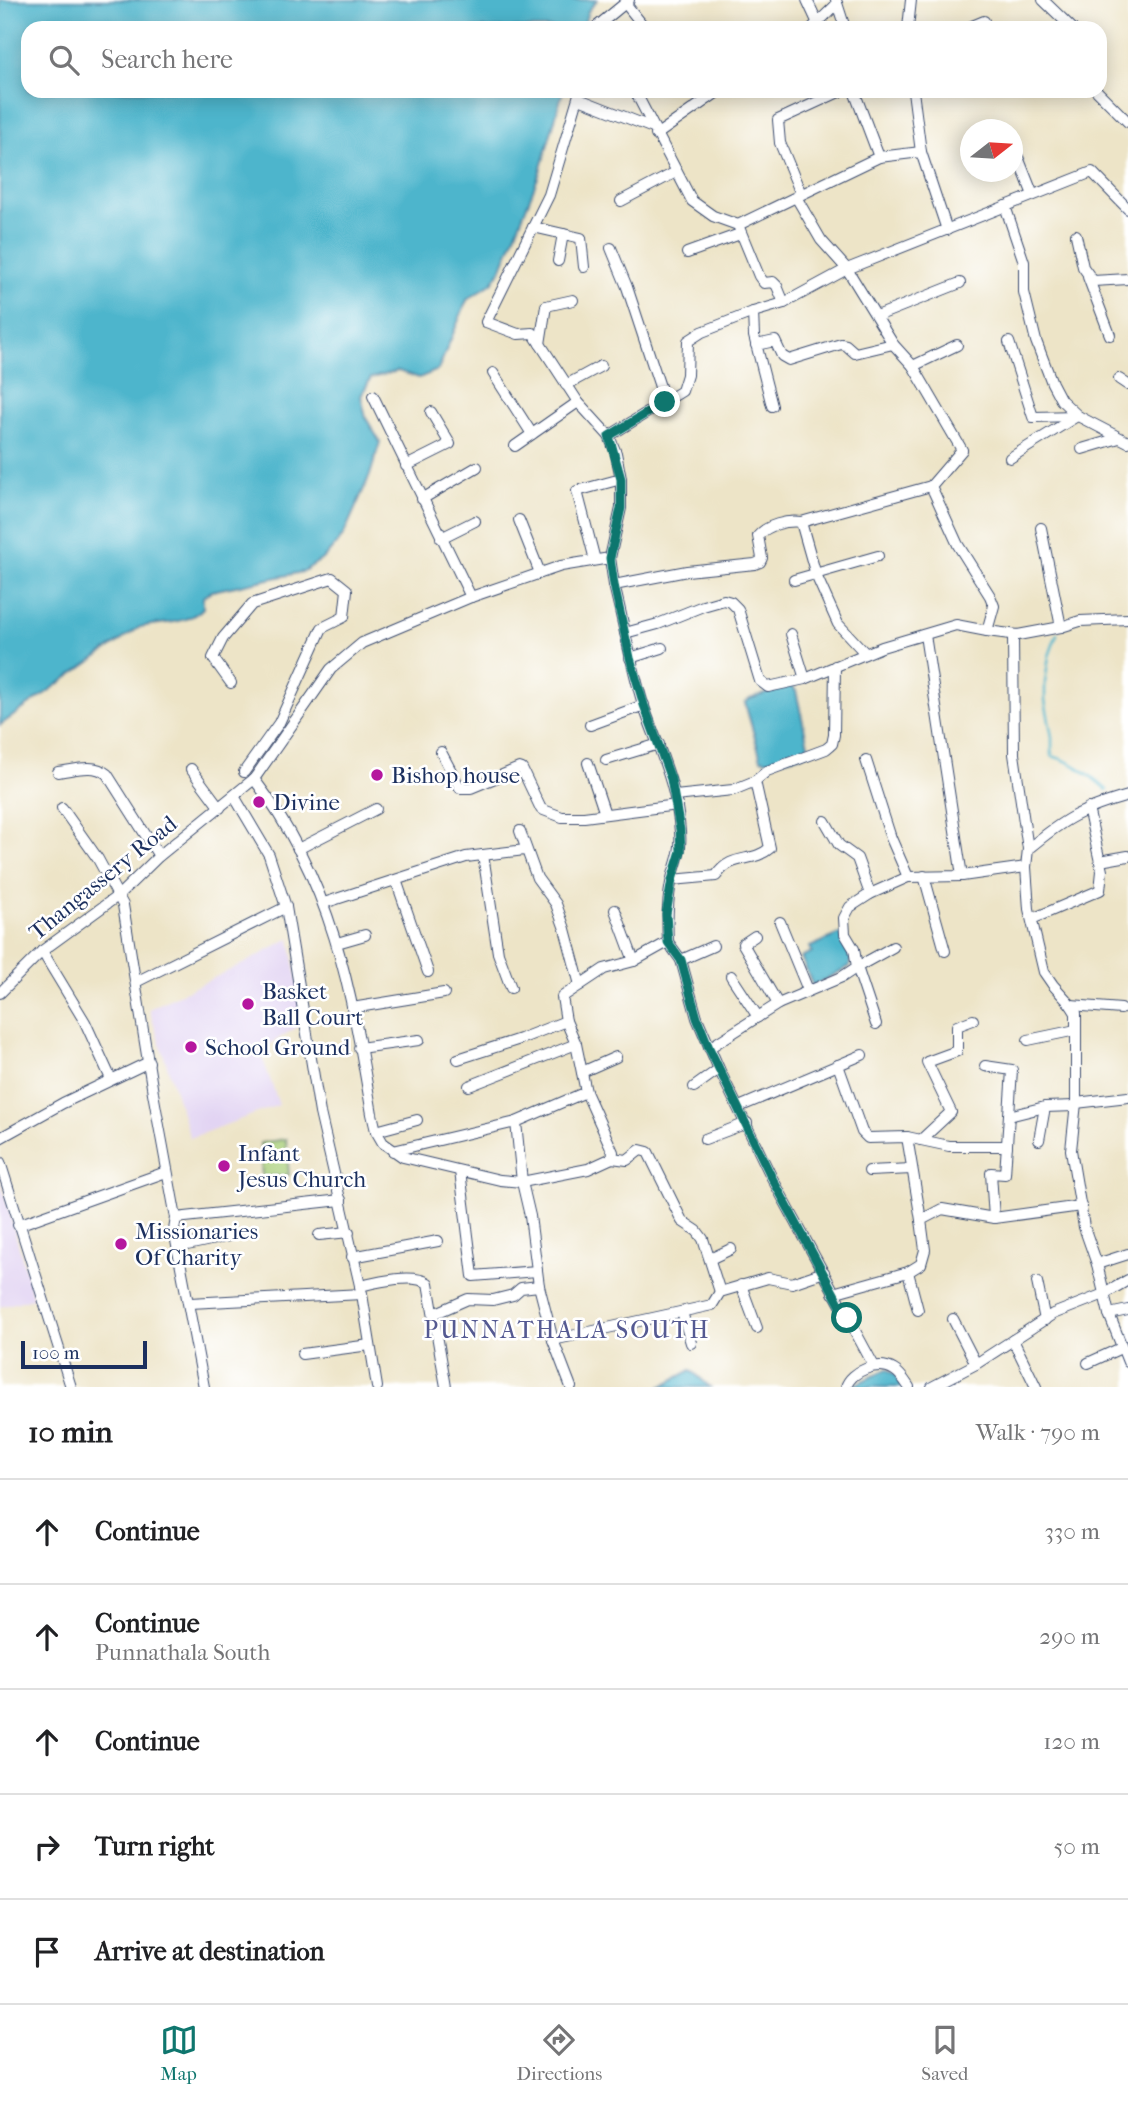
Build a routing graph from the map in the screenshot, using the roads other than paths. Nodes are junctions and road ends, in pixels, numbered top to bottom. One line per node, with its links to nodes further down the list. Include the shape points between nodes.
1 (807, 0): 8 (street)
2 (912, 0): 11 (street)
3 (1043, 0): 12 (street)
4 (627, 1): 6 (street); 7 (street)
5 (836, 2): 9 (street); 10 (street)
6 (605, 21)
7 (640, 21)
8 (815, 21)
9 (822, 21)
10 (843, 21)
11 (909, 21)
12 (1065, 21)
13 (579, 98): 32 (street, via 550,195)
14 (586, 98): 22 (street)
15 (638, 98): 22 (street)
16 (708, 98): 22 (street)
17 (826, 98): 28 (street, via 778,120 780,143)
18 (857, 98): 24 (street)
19 (914, 98): 23 (street)
20 (1104, 98): 21 (street)
21 (1128, 122)
22 (655, 131): 26 (street)
23 (921, 152): 24 (street); 34 (street)
24 (879, 157): 28 (street)
25 (1023, 168): 27 (street)
26 (676, 172): 29 (street); 33 (street, via 692,201)
27 (1033, 195): 30 (street); 31 (street, via 1092,172)
28 (798, 196): 33 (street); 41 (street, via 821,240)
29 (621, 201)
30 (1006, 206): 34 (street); 64 (street, via 1024,262 1024,292 1045,369 1061,400)
31 (1128, 209)
32 (533, 227): 35 (street); 51 (street, via 486,322 518,334 533,333)
33 (739, 230): 38 (street); 46 (street, via 759,276 764,283 777,286)
34 (947, 230): 41 (street)
35 (563, 234): 39 (street); 40 (street, via 581,238)
36 (1076, 235): 42 (street)
37 (611, 248): 61 (street)
38 (687, 253)
39 (558, 261)
40 (584, 267)
41 (847, 269): 46 (street); 48 (street)
42 (1088, 277): 43 (street, via 1100,282); 49 (street)
43 (1128, 279)
44 (960, 283): 48 (street)
45 (573, 300): 51 (street, via 546,306)
46 (784, 303): 47 (street)
47 (753, 312): 53 (street); 61 (street, via 690,338 685,384)
48 (877, 316): 52 (street)
49 (1111, 335)
50 (1009, 342): 64 (street, via 1032,418)
51 (540, 344): 58 (street)
52 (893, 344): 53 (street, via 855,354 841,344 789,360 775,341); 56 (street)
53 (756, 345): 62 (street)
54 (957, 345): 56 (street)
55 (601, 366): 58 (street)
56 (913, 366): 74 (street, via 962,450)
57 (493, 373): 65 (street)
58 (566, 385): 60 (street)
59 (373, 396): 71 (street)
60 (578, 402): 65 (street); 66 (street)
61 (665, 402): 66 (street)
62 (772, 406)
63 (432, 412): 71 (street, via 450,444)
64 (1078, 416): 67 (street); 70 (street)
65 (532, 434): 68 (street)
66 (609, 436): 73 (street)
67 (1124, 440): 69 (street)
68 (515, 446)
69 (1082, 449)
70 (1010, 458)
71 (406, 466): 75 (street)
72 (477, 467): 75 (street)
73 (621, 479): 82 (street, via 621,508); 83 (street, via 577,491)
74 (930, 486): 78 (street); 91 (street, via 994,606)
75 (422, 499): 80 (street)
76 (519, 520): 84 (street)
77 (475, 521): 80 (street)
78 (802, 522): 85 (street); 87 (street, via 761,532 762,558 755,564)
79 (1041, 527): 90 (street)
80 (441, 538): 88 (street)
81 (878, 556): 85 (street)
82 (610, 558): 83 (street, Thangassery Road); 87 (street)
83 (595, 560): 84 (street, Thangassery Road)
84 (540, 573): 88 (street, Thangassery Road)
85 (816, 575): 86 (street); 97 (street, via 838,624)
86 (794, 580)
87 (614, 585): 92 (street)
88 (471, 597): 112 (street, Thangassery Road, via 362,643 331,669)
89 (1128, 619): 90 (street, via 1090,620)
90 (1061, 627): 95 (street)
91 (987, 631): 94 (street, via 956,625); 95 (street)
92 (625, 633): 98 (street); 100 (street, via 724,600 738,609 763,685)
93 (791, 634): 100 (street)
94 (925, 635): 97 (street); 133 (street)
95 (1013, 635): 125 (street, via 1014,754)
96 (662, 648): 98 (street)
97 (865, 653): 99 (street)
98 (630, 658): 102 (street)
99 (835, 666): 100 (street); 113 (street, via 832,744 767,771)
100 (805, 679)
101 (231, 683): 111 (street, via 213,658 252,604 332,578 347,590 344,617 322,628 279,723)
102 (644, 705): 103 (street); 104 (street)
103 (590, 724)
104 (659, 744): 106 (street); 116 (street)
105 (441, 752): 121 (street, via 460,788 471,788 519,768 546,812 562,817)
106 (606, 760)
107 (866, 760): 134 (street)
108 (588, 763): 121 (street)
109 (191, 768): 118 (street)
110 (58, 772): 128 (street, via 95,767 107,774)
111 (244, 772)
112 (254, 779): 114 (street, Thangassery Road); 124 (street)
113 (755, 781): 116 (street); 136 (street, via 770,848 725,864 716,876)
114 (234, 796): 118 (street, Thangassery Road); 140 (street, via 269,855)
115 (1128, 796): 119 (street)
116 (676, 801): 121 (street); 136 (street, via 681,851)
117 (62, 808): 138 (street)
118 (220, 808): 128 (street, Thangassery Road)
119 (1088, 808): 125 (street); 130 (street)
120 (376, 809): 124 (street)
121 (605, 814)
122 (825, 821): 137 (street, via 839,845 857,858)
123 (520, 831): 126 (street)
124 (298, 849): 139 (street)
125 (1028, 849): 131 (street)
126 (525, 850): 127 (street); 158 (street, via 556,905)
127 (483, 855): 135 (street); 159 (street, via 498,953)
128 (159, 856): 138 (street, Thangassery Road)
129 (1128, 856): 130 (street)
130 (1100, 861): 142 (street, via 1100,890)
131 (1026, 867): 133 (street); 142 (street)
132 (924, 876): 133 (street); 134 (street); 151 (street)
133 (962, 876)
134 (908, 877): 137 (street)
135 (396, 880): 139 (street); 155 (street)
136 (672, 880): 146 (street, via 666,914)
137 (870, 894): 154 (street, via 850,907 844,918)
138 (119, 895): 150 (street, Thangassery Road); 157 (street)
139 (324, 903): 147 (street)
140 (286, 907): 157 (street); 212 (street, via 320,1113)
141 (615, 910): 153 (street)
142 (1032, 919): 164 (street, via 1044,972)
143 (780, 922): 160 (street)
144 (365, 935): 147 (street)
145 (755, 936): 163 (street, via 743,944)
146 (668, 942): 152 (street); 153 (street)
147 (337, 943): 165 (street)
148 (713, 946): 152 (street)
149 (893, 947): 154 (street)
150 (42, 951): 161 (street, Thangassery Road); 185 (street, via 85,1022)
151 (945, 951)
152 (681, 960): 176 (street)
153 (634, 961): 158 (street, via 604,969)
154 (857, 967): 160 (street); 170 (street)
155 (428, 972)
156 (731, 976): 167 (street)
157 (136, 982): 180 (street)
158 (580, 985): 169 (street, via 562,996)
159 (510, 988)
160 (808, 990): 163 (street)
161 (0, 993)
162 (444, 993): 165 (street)
163 (778, 1004): 167 (street)
164 (1071, 1004): 166 (street); 171 (street)
165 (352, 1008): 175 (street)
166 (1121, 1009)
167 (758, 1017): 176 (street)
168 (973, 1020): 201 (street, via 957,1026 957,1051 927,1062 951,1112)
169 (566, 1021): 174 (street); 179 (street)
170 (876, 1024)
171 (1076, 1030): 173 (street); 190 (street)
172 (419, 1040): 175 (street)
173 (1028, 1040)
174 (576, 1044): 184 (street); 186 (street)
175 (359, 1048): 197 (street)
176 (709, 1048): 183 (street)
177 (862, 1055): 181 (street)
178 (616, 1057): 184 (street)
179 (458, 1059)
180 (149, 1062): 185 (street); 210 (street)
181 (838, 1065): 191 (street); 198 (street, via 864,1136)
182 (985, 1066): 193 (street, via 1012,1070)
183 (719, 1069): 187 (street); 191 (street)
184 (582, 1072): 188 (street)
185 (111, 1079): 199 (street)
186 (469, 1086)
187 (694, 1087)
188 (586, 1092): 195 (street); 205 (street)
189 (1128, 1097): 190 (street)
190 (1075, 1104): 192 (street); 213 (street, via 1071,1150)
191 (739, 1107): 196 (street)
192 (1045, 1107): 193 (street); 202 (street)
193 (1009, 1116): 203 (street)
194 (417, 1120): 197 (street)
195 (516, 1122): 204 (street); 211 (street)
196 (747, 1124): 200 (street); 229 (street)
197 (376, 1131): 204 (street)
198 (907, 1137): 201 (street); 207 (street)
199 (0, 1138)
200 (705, 1139)
201 (921, 1140): 203 (street, via 949,1146)
202 (1040, 1140)
203 (1007, 1146): 215 (street, via 1005,1174 991,1173)
204 (393, 1151): 208 (street)
205 (612, 1158): 211 (street, via 588,1169); 226 (street, via 627,1160 640,1150 648,1152 679,1216 703,1239)
206 (0, 1162): 217 (street)
207 (912, 1169): 209 (street); 216 (street)
208 (460, 1171): 211 (street); 228 (street, via 473,1276)
209 (869, 1171)
210 (166, 1172): 214 (street); 217 (street)
211 (522, 1182): 228 (street)
212 (341, 1200): 214 (street); 218 (street)
213 (1081, 1206): 215 (street); 227 (street)
214 (176, 1218): 222 (street)
215 (994, 1218): 216 (street, via 942,1209)
216 (920, 1220): 230 (street, via 925,1250 921,1264)
217 (18, 1225): 259 (street)
218 (348, 1232): 219 (street); 225 (street)
219 (319, 1235)
220 (229, 1236): 222 (street)
221 (438, 1241): 225 (street)
222 (178, 1247): 239 (street)
223 (731, 1249): 226 (street)
224 (1128, 1254): 227 (street)
225 (352, 1257): 235 (street)
226 (710, 1259): 236 (street)
227 (1097, 1264): 238 (street)
228 (537, 1271): 234 (street)
229 (824, 1272): 233 (street, via 792,1283 768,1278); 237 (street)
230 (908, 1272): 237 (street); 240 (street)
231 (1128, 1280): 238 (street)
232 (1037, 1282): 246 (street)
233 (741, 1285): 236 (street); 247 (street)
234 (539, 1286): 243 (street, via 522,1287 513,1295 493,1300 468,1299); 248 (street)
235 (361, 1290): 239 (street); 243 (street, via 379,1282 422,1279 428,1283); 251 (street)
236 (720, 1292): 242 (street, via 712,1306)
237 (833, 1293): 257 (street)
238 (1104, 1294): 244 (street); 246 (street)
239 (190, 1303): 260 (street)
240 (918, 1310)
241 (1128, 1310): 244 (street)
242 (682, 1312): 248 (street); 250 (street)
243 (434, 1314): 262 (street)
244 (1109, 1314): 252 (street)
245 (953, 1319): 256 (street)
246 (1045, 1320): 249 (street)
247 (757, 1328)
248 (553, 1340): 263 (street)
249 (1013, 1340): 256 (street); 266 (street)
250 (691, 1343)
251 (370, 1345): 253 (street); 261 (street)
252 (1121, 1348): 254 (street); 255 (street)
253 (302, 1354)
254 (1128, 1362)
255 (1088, 1363)
256 (976, 1364): 265 (street)
257 (874, 1366): 258 (street, via 852,1376); 264 (street, via 896,1370)
258 (843, 1386)
259 (71, 1387)
260 (204, 1387)
261 (377, 1387)
262 (446, 1387)
263 (571, 1387)
264 (909, 1387)
265 (932, 1387)
266 (1036, 1387)

